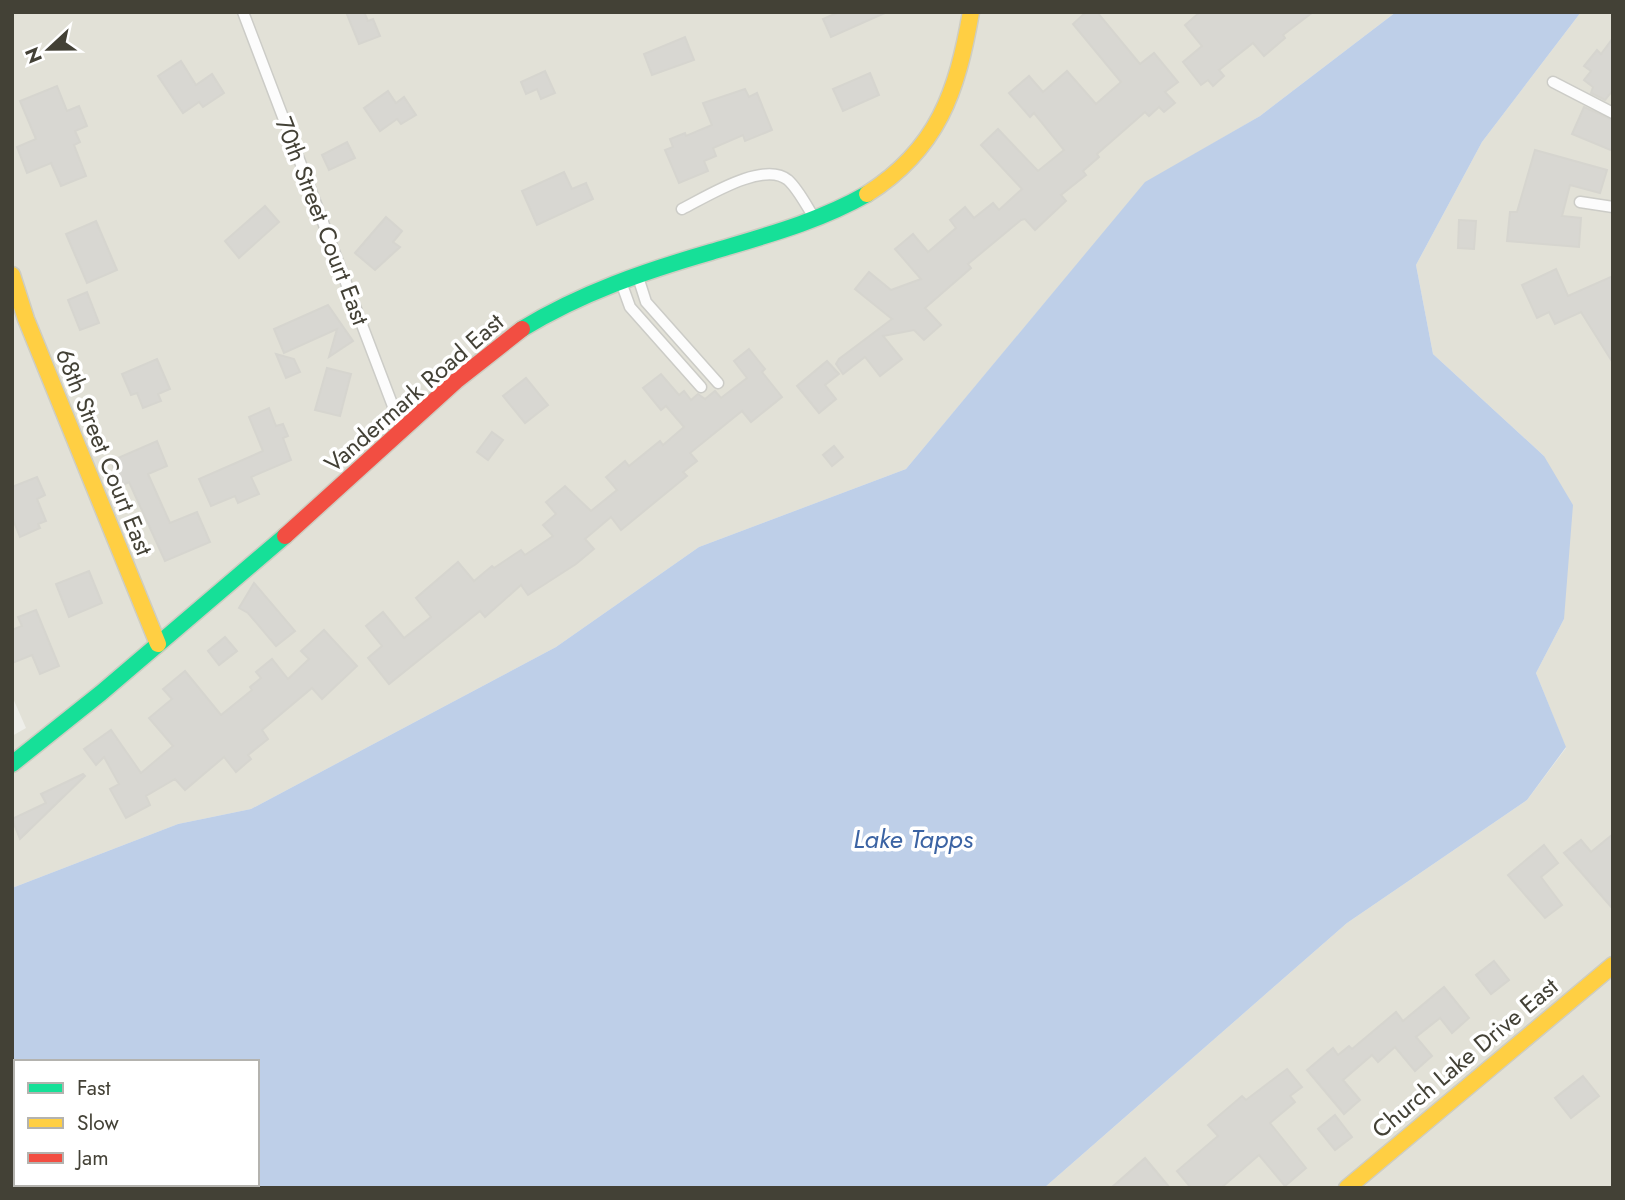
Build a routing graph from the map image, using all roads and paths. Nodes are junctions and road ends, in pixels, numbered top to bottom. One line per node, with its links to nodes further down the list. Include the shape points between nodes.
1 (243, 12): 14 (lane, 70th Street Court East)
2 (971, 12): 8 (street, Vandermark Road East, via 952,93 939,126 908,164 870,194)
3 (1553, 82): 4 (lane)
4 (1613, 113)
5 (1580, 202): 6 (lane)
6 (1613, 207)
7 (682, 209): 8 (lane, via 751,176 769,173 789,181)
8 (816, 219): 10 (street, Vandermark Road East)
9 (12, 275): 15 (street, 68th Street Court East)
10 (638, 276): 11 (street, Vandermark Road East); 12 (lane, via 646,302)
11 (620, 282): 13 (lane, via 630,307); 14 (street, Vandermark Road East, via 524,328)
12 (718, 383)
13 (701, 387)
14 (402, 430): 15 (street, Vandermark Road East)
15 (159, 644): 16 (street, Vandermark Road East)
16 (12, 764)
17 (1613, 965): 18 (street, Church Lake Drive East)
18 (1347, 1188)

